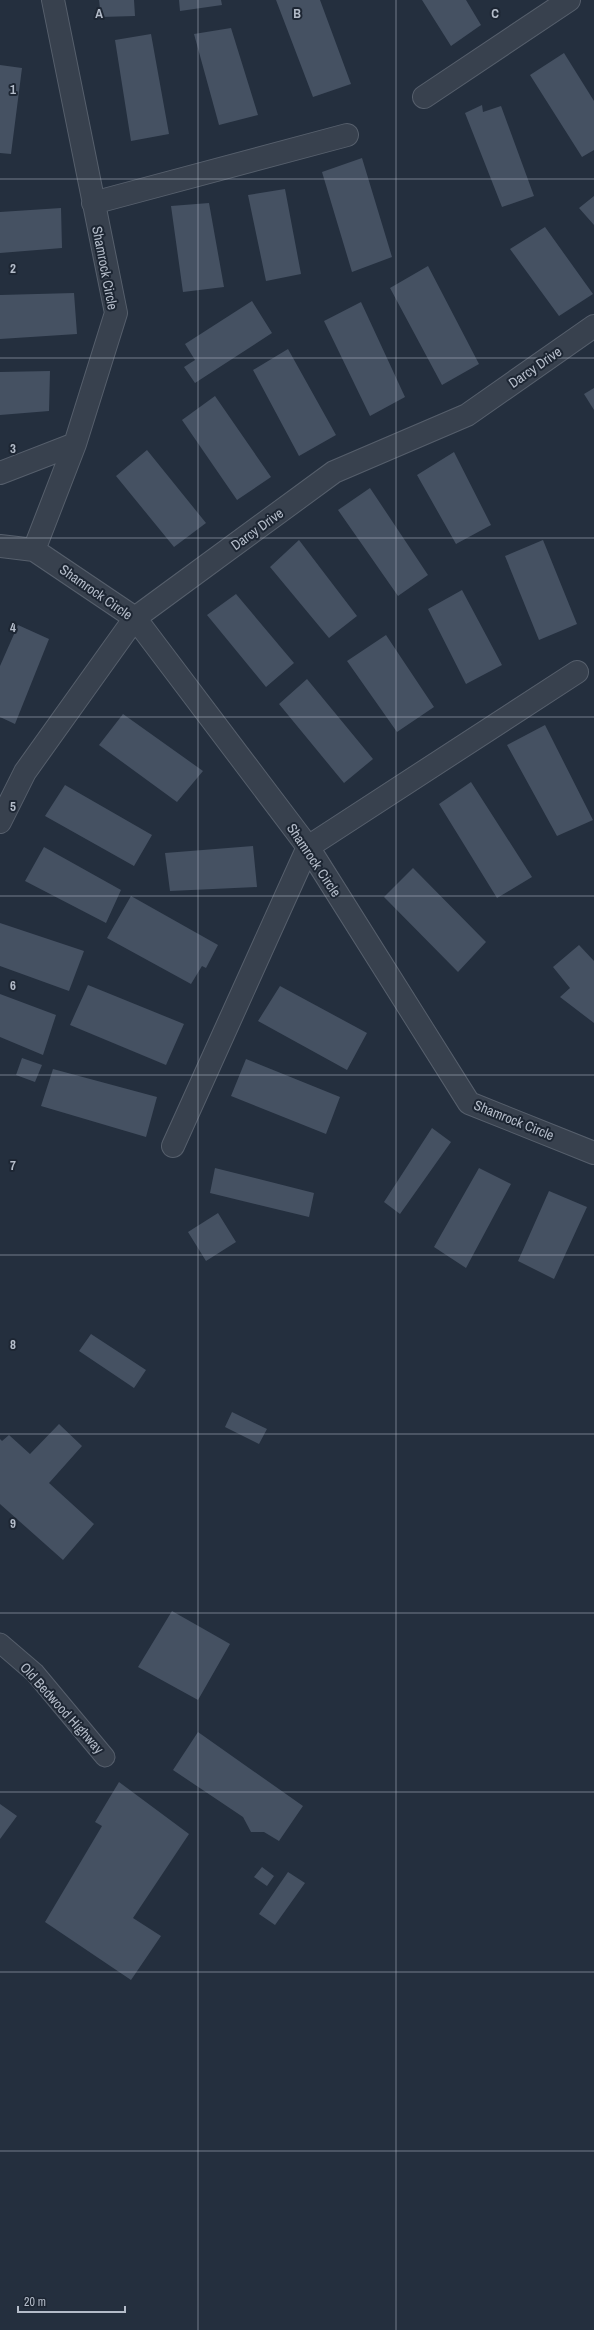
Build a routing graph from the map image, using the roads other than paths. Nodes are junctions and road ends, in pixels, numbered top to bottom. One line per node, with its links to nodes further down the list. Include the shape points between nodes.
1 (53, 0): 5 (street, Shamrock Circle)
2 (569, 0): 3 (street)
3 (424, 98)
4 (347, 135): 5 (street)
5 (93, 203): 7 (street, Shamrock Circle, via 116,313)
6 (594, 326): 11 (street, Darcy Drive, via 467,415 334,472)
7 (75, 444): 8 (street); 10 (street, Shamrock Circle)
8 (0, 473)
9 (0, 546): 10 (street, Shamrock Circle)
10 (34, 550): 11 (street, Shamrock Circle)
11 (135, 618): 13 (street, Darcy Drive, via 25,772); 14 (street, Shamrock Circle)
12 (577, 672): 14 (street)
13 (0, 822)
14 (308, 847): 15 (street); 16 (street, Shamrock Circle, via 469,1103)
15 (173, 1146)
16 (594, 1153)
17 (0, 1643): 18 (lane, Old Bedwood Highway, via 35,1674)
18 (105, 1756)

